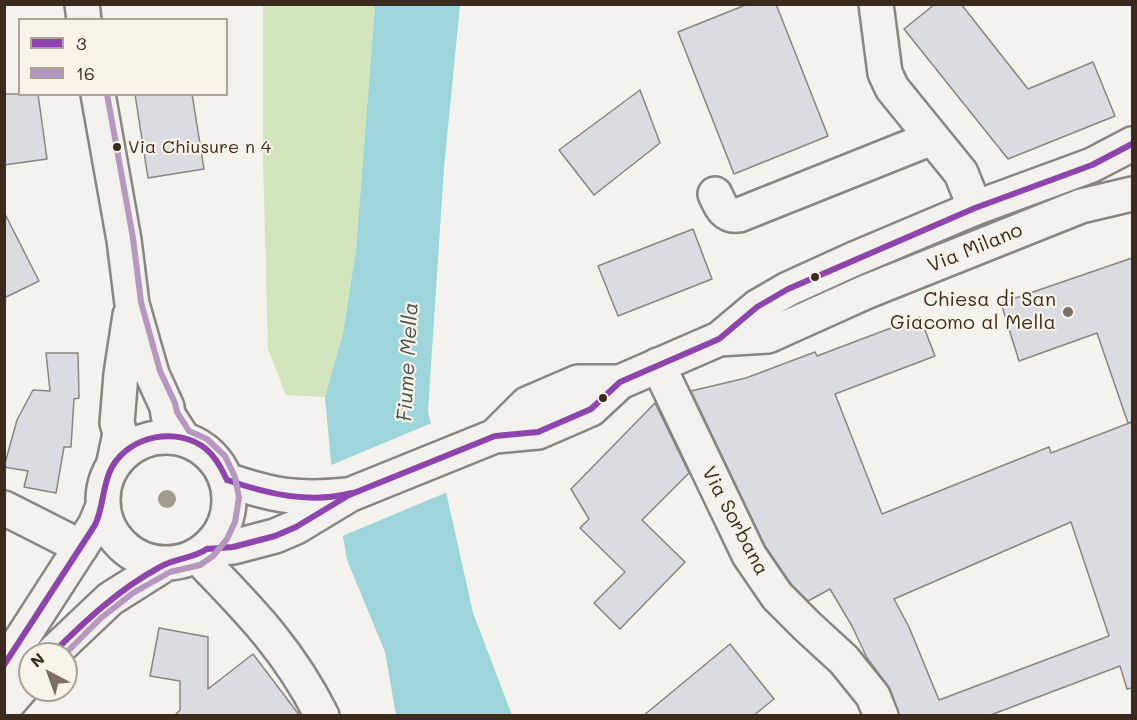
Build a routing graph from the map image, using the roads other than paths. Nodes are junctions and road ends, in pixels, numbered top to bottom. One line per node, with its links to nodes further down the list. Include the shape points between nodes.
1 (876, 4): 3 (main road, Via Milano, via 885,73 892,88)
2 (98, 96): 8 (main road)
3 (932, 138): 5 (main road, via 739,215 726,213); 7 (main road, Via Milano, via 961,173)
4 (1132, 144): 7 (main road, Via Milano, via 1092,165)
5 (715, 194)
6 (1132, 194): 9 (main road, Via Milano, via 1081,206 868,291 768,336)
7 (975, 208): 9 (main road, Via Milano, via 788,289 757,307)
8 (132, 304): 11 (main road, via 152,374 168,415); 12 (main road, via 121,374 117,423 120,433)
9 (718, 339): 10 (main road, Via Milano)
10 (658, 365): 14 (main road, Via Milano, via 620,382 591,409 538,432 495,436); 24 (main road, Via Sorbana, via 749,555 777,596 844,660 873,696)
11 (183, 438): 12 (main road, via 145,440); 13 (main road, via 202,446 217,461)
12 (114, 462): 15 (main road, via 105,483)
13 (227, 480): 14 (main road, Via Milano, via 297,498); 18 (main road, via 228,518 219,534)
14 (349, 495): 18 (main road, Via Milano, via 275,536)
15 (103, 506): 17 (main road); 18 (main road, via 117,540 131,553 148,560)
16 (4, 508): 17 (main road)
17 (81, 547): 20 (main road)
18 (190, 556): 19 (main road, via 110,599); 23 (main road, via 241,600 280,645)
19 (65, 642)
20 (4, 666)
21 (18, 692): 22 (main road)
22 (4, 708)
23 (322, 716)
24 (881, 716)

